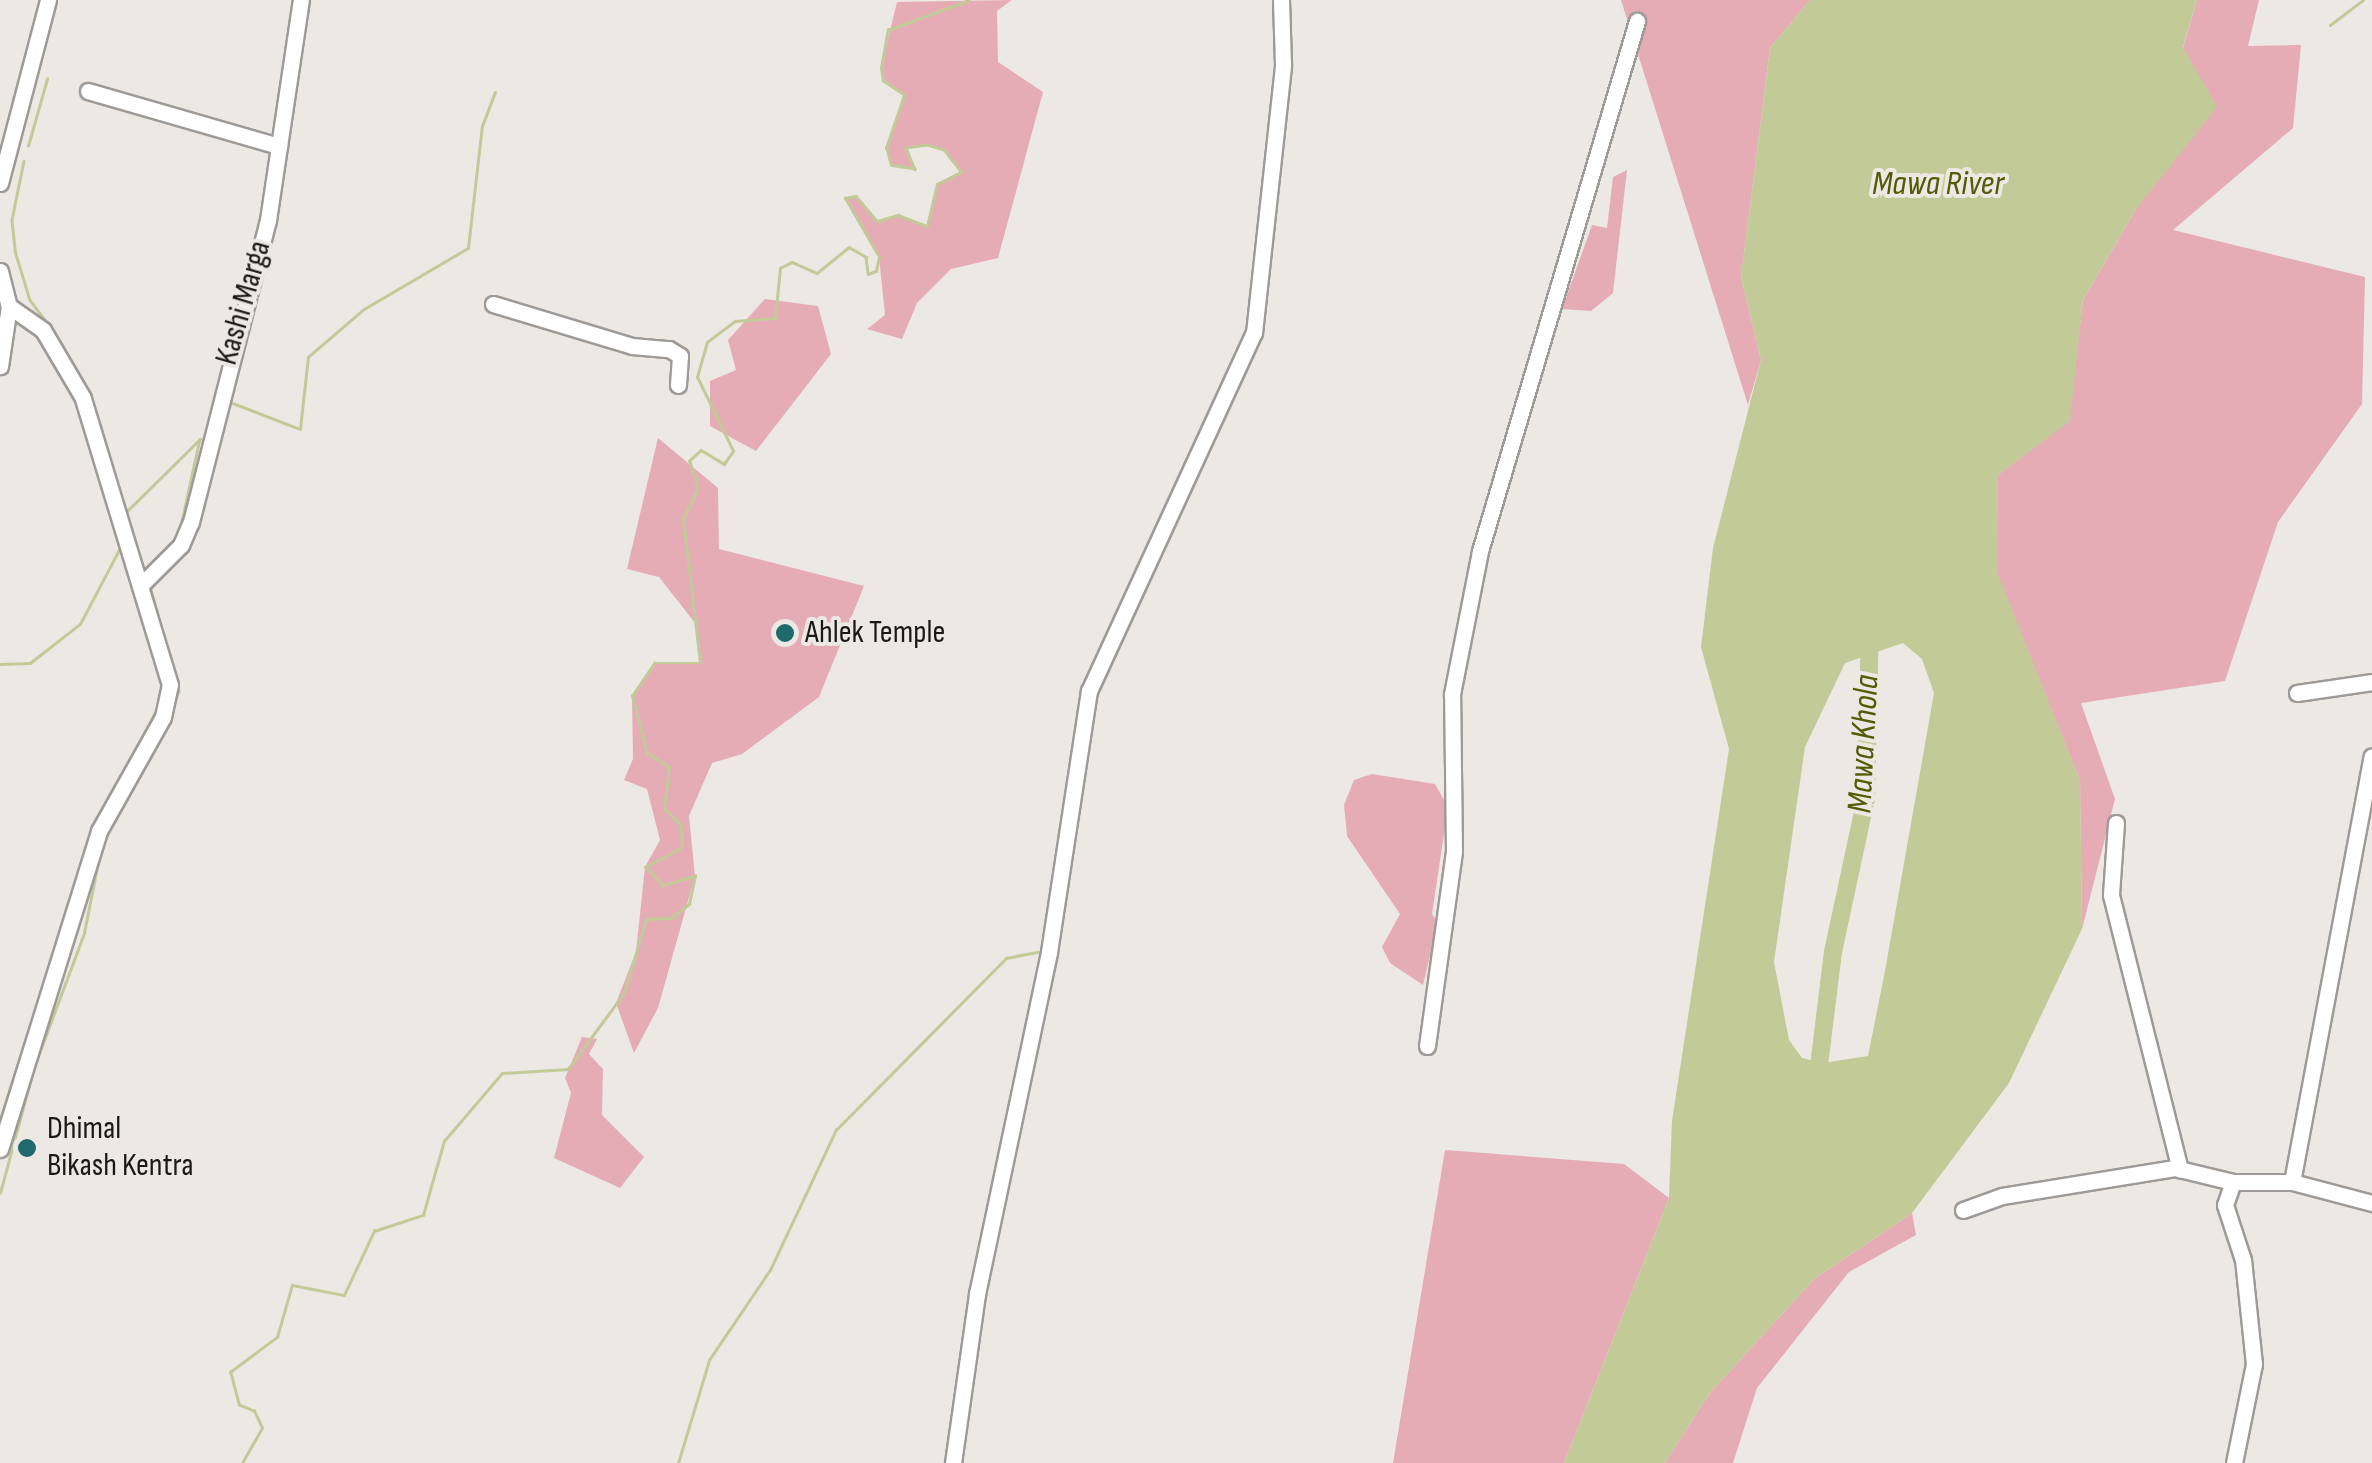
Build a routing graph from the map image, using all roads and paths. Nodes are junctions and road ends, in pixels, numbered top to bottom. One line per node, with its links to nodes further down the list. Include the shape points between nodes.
1 (48, 0): 7 (street)
2 (301, 0): 6 (street, Kashi Marga)
3 (1281, 0): 25 (street, via 1283,64 1254,333 1090,691 1034,1026 977,1294)
4 (1637, 21): 18 (street, via 1480,551 1452,694 1454,851)
5 (88, 91): 6 (street)
6 (279, 146): 13 (street, Kashi Marga, via 191,522 181,544)
7 (0, 183)
8 (0, 271): 10 (street)
9 (493, 304): 12 (street, via 632,346 669,349 680,356)
10 (9, 306): 11 (street); 13 (street, via 43,330 83,398)
11 (0, 366)
12 (678, 385)
13 (140, 586): 19 (street, via 170,685 163,716 99,831)
14 (2372, 682): 15 (street)
15 (2296, 693)
16 (2372, 756): 22 (street)
17 (2116, 824): 20 (street, via 2111,895)
18 (1427, 1046)
19 (0, 1150)
20 (2180, 1169): 21 (street); 24 (street, via 2002,1196)
21 (2233, 1182): 22 (street); 26 (street, via 2225,1205 2243,1260 2254,1364)
22 (2292, 1182): 23 (street)
23 (2372, 1203)
24 (1962, 1210)
25 (953, 1463)
26 (2234, 1463)

